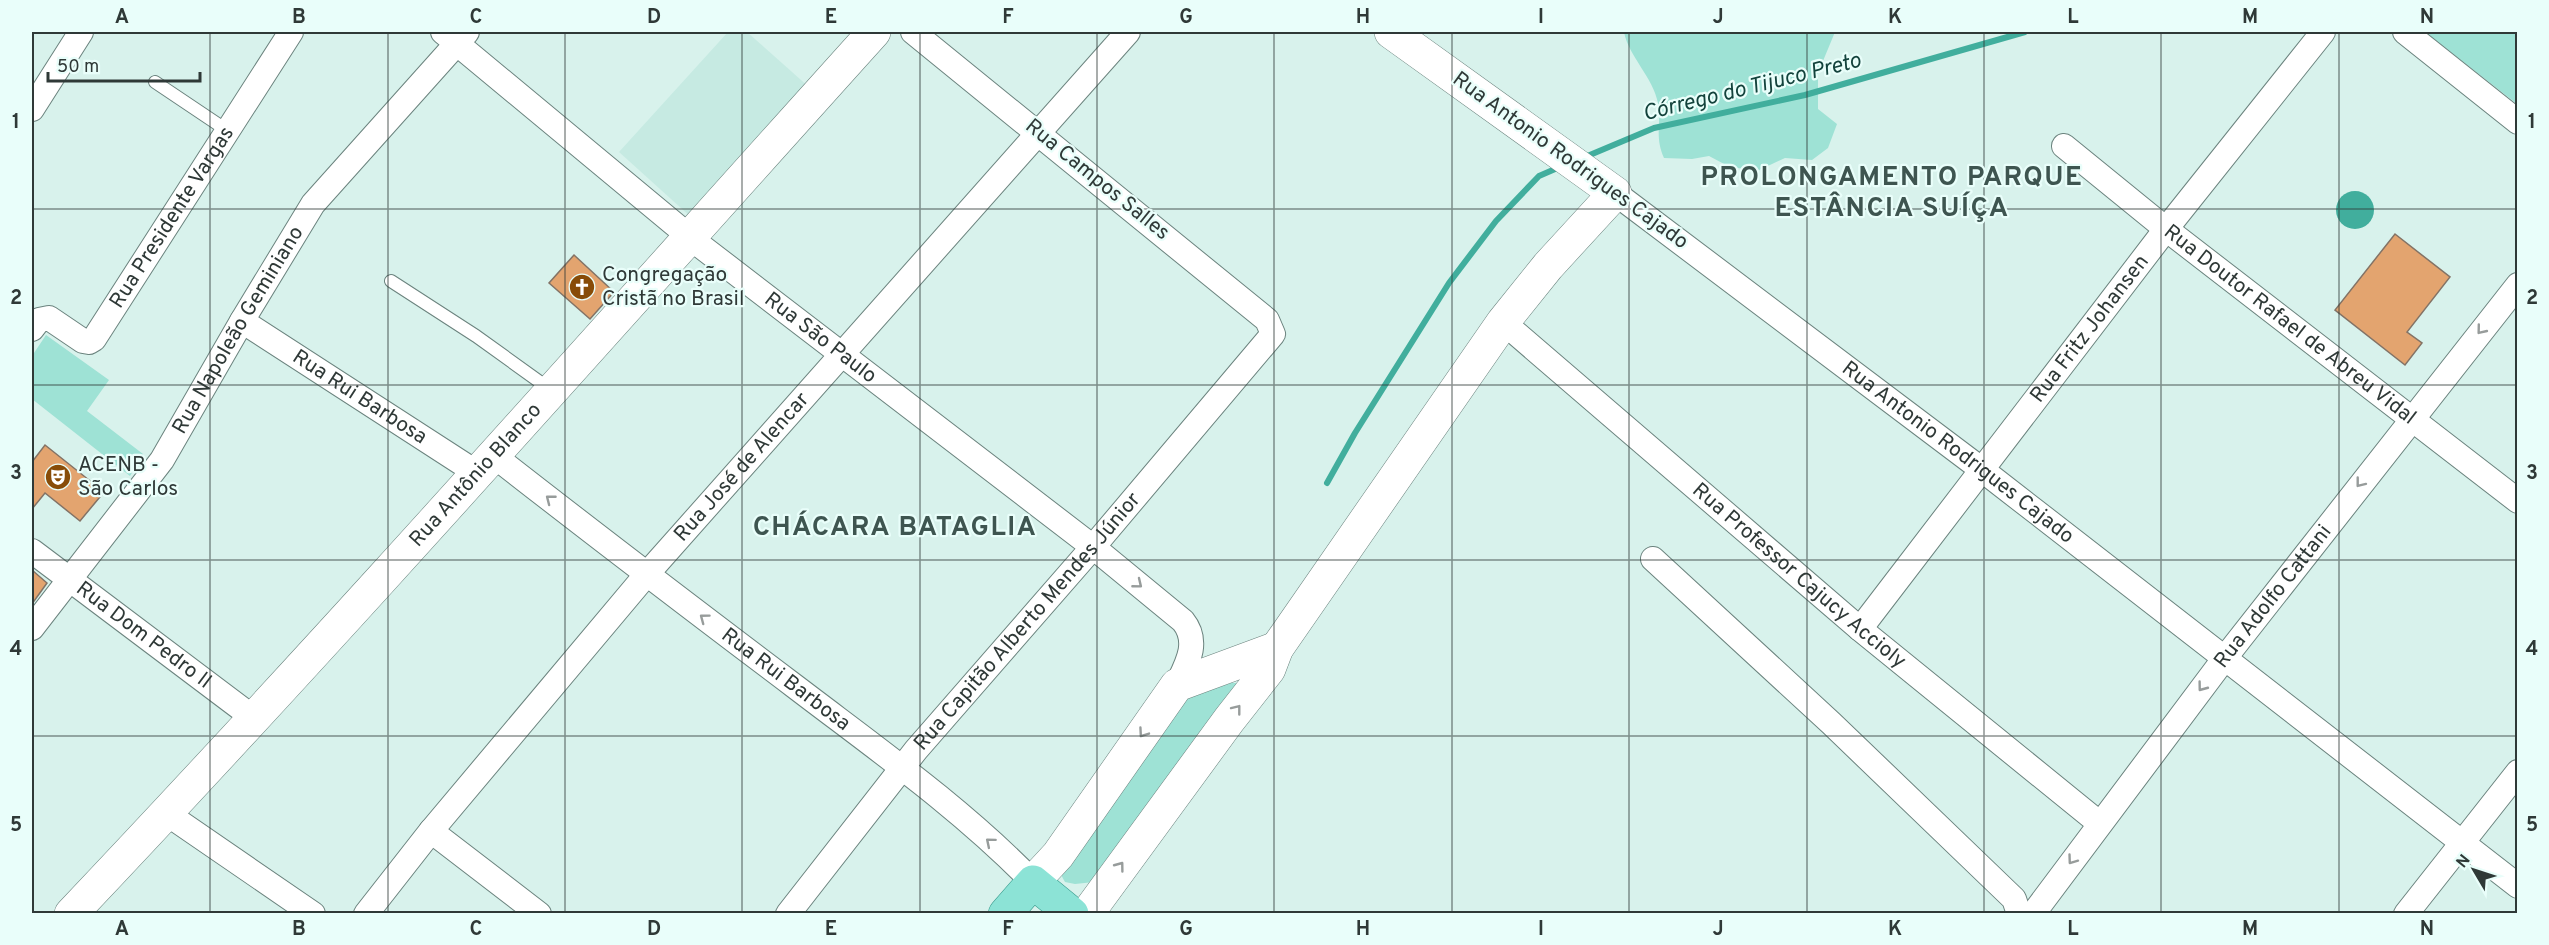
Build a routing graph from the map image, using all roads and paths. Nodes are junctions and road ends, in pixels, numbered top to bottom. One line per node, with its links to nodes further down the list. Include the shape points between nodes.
1 (81, 32): 11 (street)
2 (291, 32): 13 (street, Rua Presidente Vargas)
3 (874, 32): 18 (street, Rua Antônio Blanco)
4 (914, 32): 14 (street, Rua Campos Salles)
5 (1128, 32): 14 (street, Rua José de Alencar)
6 (1391, 32): 16 (street, Rua Antonio Rodrigues Cajado)
7 (2323, 32): 17 (street, Rua Fritz Johansen)
8 (2405, 32): 12 (street)
9 (456, 35): 18 (street, Rua São Paulo); 21 (street, Rua Napoleão Geminiano, via 314,204)
10 (155, 82): 13 (lane)
11 (32, 109)
12 (2517, 122)
13 (228, 131): 23 (street, Rua Presidente Vargas, via 94,339 83,341 49,318 39,320)
14 (1037, 131): 24 (street, Rua Campos Salles, via 1267,320); 25 (street, Rua José de Alencar)
15 (2064, 146): 17 (street, Rua Doutor Rafael de Abreu Vidal)
16 (1610, 189): 22 (street); 29 (street, Rua Antonio Rodrigues Cajado)
17 (2166, 229): 27 (street, Rua Doutor Rafael de Abreu Vidal); 29 (street, Rua Fritz Johansen)
18 (690, 237): 25 (street, Rua São Paulo); 26 (street, Rua Antônio Blanco)
19 (391, 281): 26 (lane)
20 (2517, 285): 27 (street, Rua Adolfo Cattani, one-way to 27)
21 (242, 321): 28 (street, Rua Rui Barbosa); 35 (street, Rua Napoleão Geminiano, via 162,460)
22 (1503, 322): 37 (street, Rua Professor Cajucy Accioly); 38 (street)
23 (32, 329)
24 (1273, 334): 31 (street, Rua Capitão Alberto Mendes Júnior)
25 (841, 355): 31 (street, Rua São Paulo); 34 (street, Rua José de Alencar)
26 (553, 391): 28 (street, Rua Antônio Blanco)
27 (2412, 417): 30 (street, Rua Doutor Rafael de Abreu Vidal); 39 (street, Rua Adolfo Cattani, one-way to 39)
28 (485, 464): 34 (street, Rua Rui Barbosa, one-way to 28); 41 (street, Rua Antônio Blanco)
29 (1981, 469): 37 (street, Rua Fritz Johansen); 39 (street, Rua Antonio Rodrigues Cajado)
30 (2517, 501)
31 (1093, 547): 40 (street, Rua São Paulo, one-way to 40, via 1190,629 1191,651); 42 (street, Rua Capitão Alberto Mendes Júnior)
32 (32, 551): 35 (street, Rua Dom Pedro II)
33 (1653, 560): 58 (street, via 1831,723 2014,899)
34 (646, 575): 42 (street, Rua Rui Barbosa, one-way to 34); 46 (street, Rua José de Alencar)
35 (68, 581): 36 (street, Rua Napoleão Geminiano); 41 (street, Rua Dom Pedro II)
36 (32, 628)
37 (1860, 629): 45 (street, Rua Professor Cajucy Accioly)
38 (1277, 648): 40 (street); 57 (street, one-way to 38, via 1269,669)
39 (2224, 659): 45 (street, Rua Adolfo Cattani, one-way to 45); 47 (street, Rua Antonio Rodrigues Cajado)
40 (1177, 685): 48 (street, one-way to 48, via 1058,855)
41 (255, 719): 44 (street, Rua Antônio Blanco)
42 (903, 768): 48 (street, Rua Rui Barbosa, one-way to 42); 54 (street, Rua Capitão Alberto Mendes Júnior)
43 (2517, 772): 47 (street)
44 (166, 813): 50 (street, Rua Antônio Blanco); 51 (street)
45 (2099, 824): 59 (street, Rua Adolfo Cattani, one-way to 59)
46 (431, 831): 52 (street, Rua José de Alencar); 53 (street)
47 (2462, 843): 49 (street, Rua Antonio Rodrigues Cajado); 60 (street)
48 (1033, 882): 55 (main road); 56 (main road, Rua Rui Barbosa)
49 (2517, 886)
50 (71, 914)
51 (313, 914)
52 (366, 914)
53 (539, 914)
54 (788, 914)
55 (1005, 914)
56 (1072, 914)
57 (1087, 914)
58 (2019, 914)
59 (2033, 914)
60 (2406, 914)

